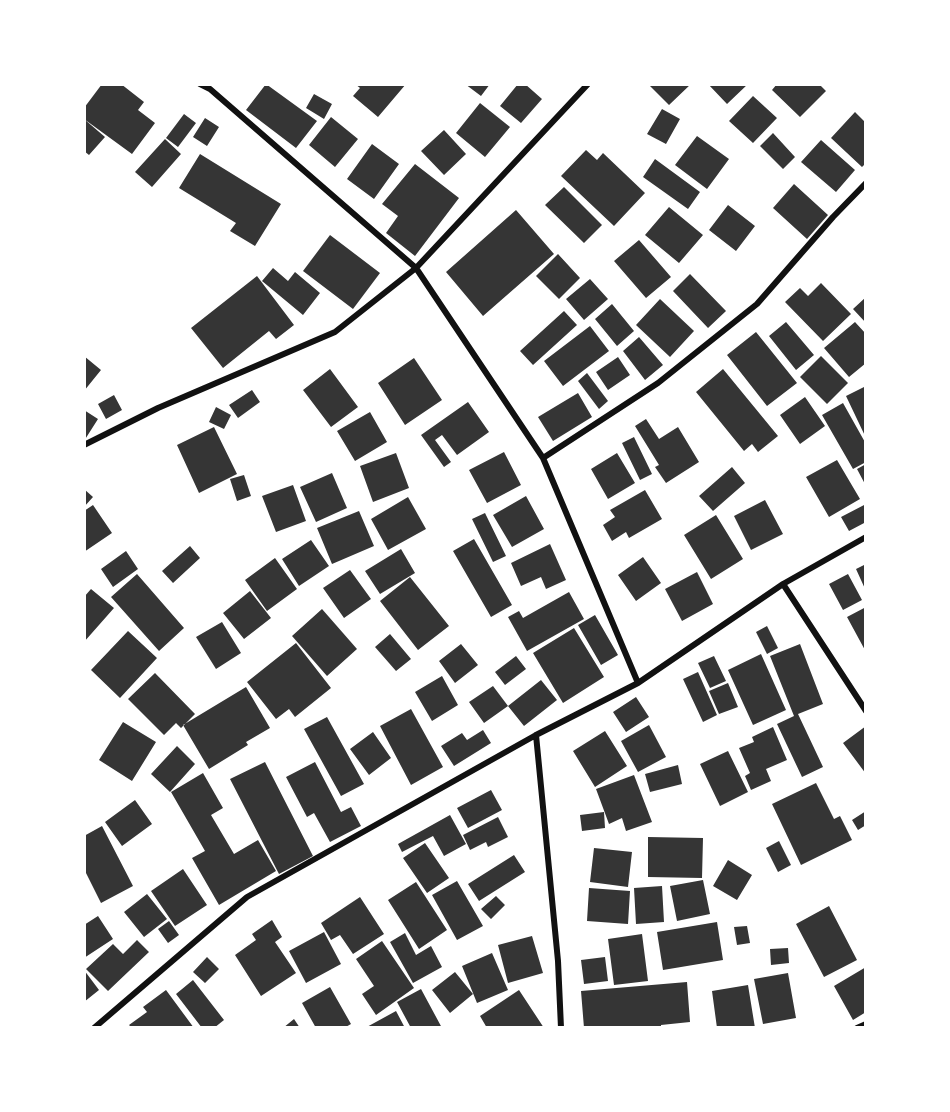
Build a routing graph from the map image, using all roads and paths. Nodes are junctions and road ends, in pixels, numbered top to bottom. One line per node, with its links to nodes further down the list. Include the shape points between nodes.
1 (200, 84): 4 (street)
2 (588, 84): 4 (street)
3 (866, 183): 6 (street, via 757,304 658,383)
4 (416, 268): 5 (street, via 335,332 158,408); 6 (street)
5 (84, 445)
6 (543, 458): 9 (street)
7 (866, 537): 8 (street)
8 (783, 584): 9 (street); 10 (street)
9 (638, 682): 11 (street)
10 (866, 711)
11 (536, 735): 13 (street, via 247,897); 14 (street)
12 (866, 1024): 15 (street)
13 (94, 1028)
14 (561, 1028)
15 (857, 1028)

